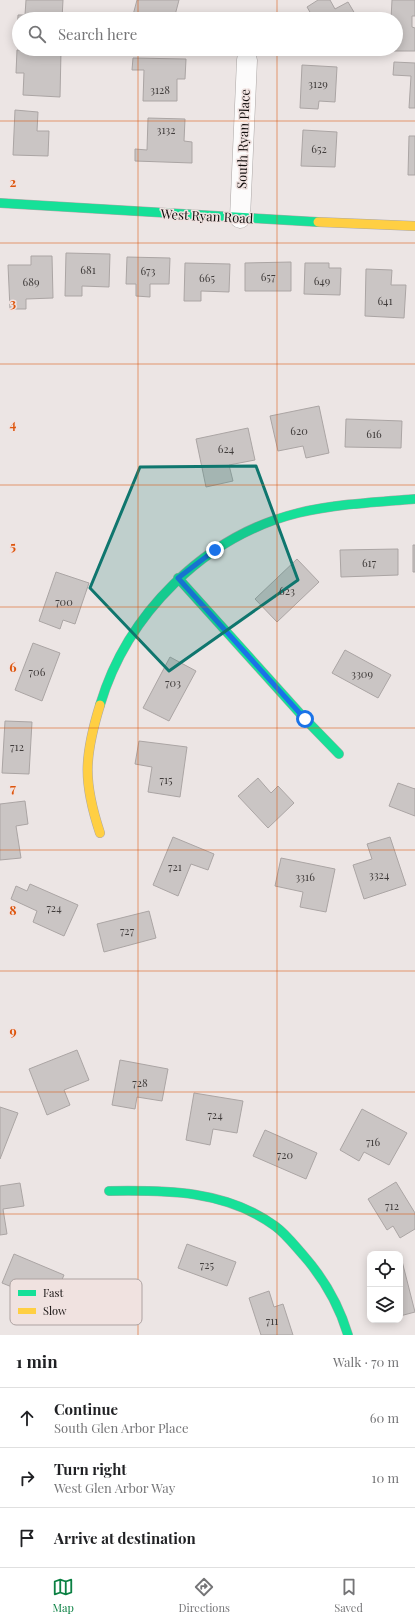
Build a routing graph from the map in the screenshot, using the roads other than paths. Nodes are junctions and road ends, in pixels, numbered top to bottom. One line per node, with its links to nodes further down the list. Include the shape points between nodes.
1 (247, 60): 3 (street, South Ryan Place)
2 (0, 203): 3 (street, West Ryan Road)
3 (240, 218): 4 (street, West Ryan Road)
4 (415, 226)
5 (415, 499): 6 (street, via 342,505 281,518 259,526 221,546)
6 (178, 578): 7 (street); 8 (street, via 161,595 136,628 111,671 101,696 91,736 87,779)
7 (339, 754)
8 (100, 833)
9 (109, 1191): 10 (street, via 185,1192 232,1203 257,1214 275,1226 310,1262 337,1302)
10 (348, 1335)

